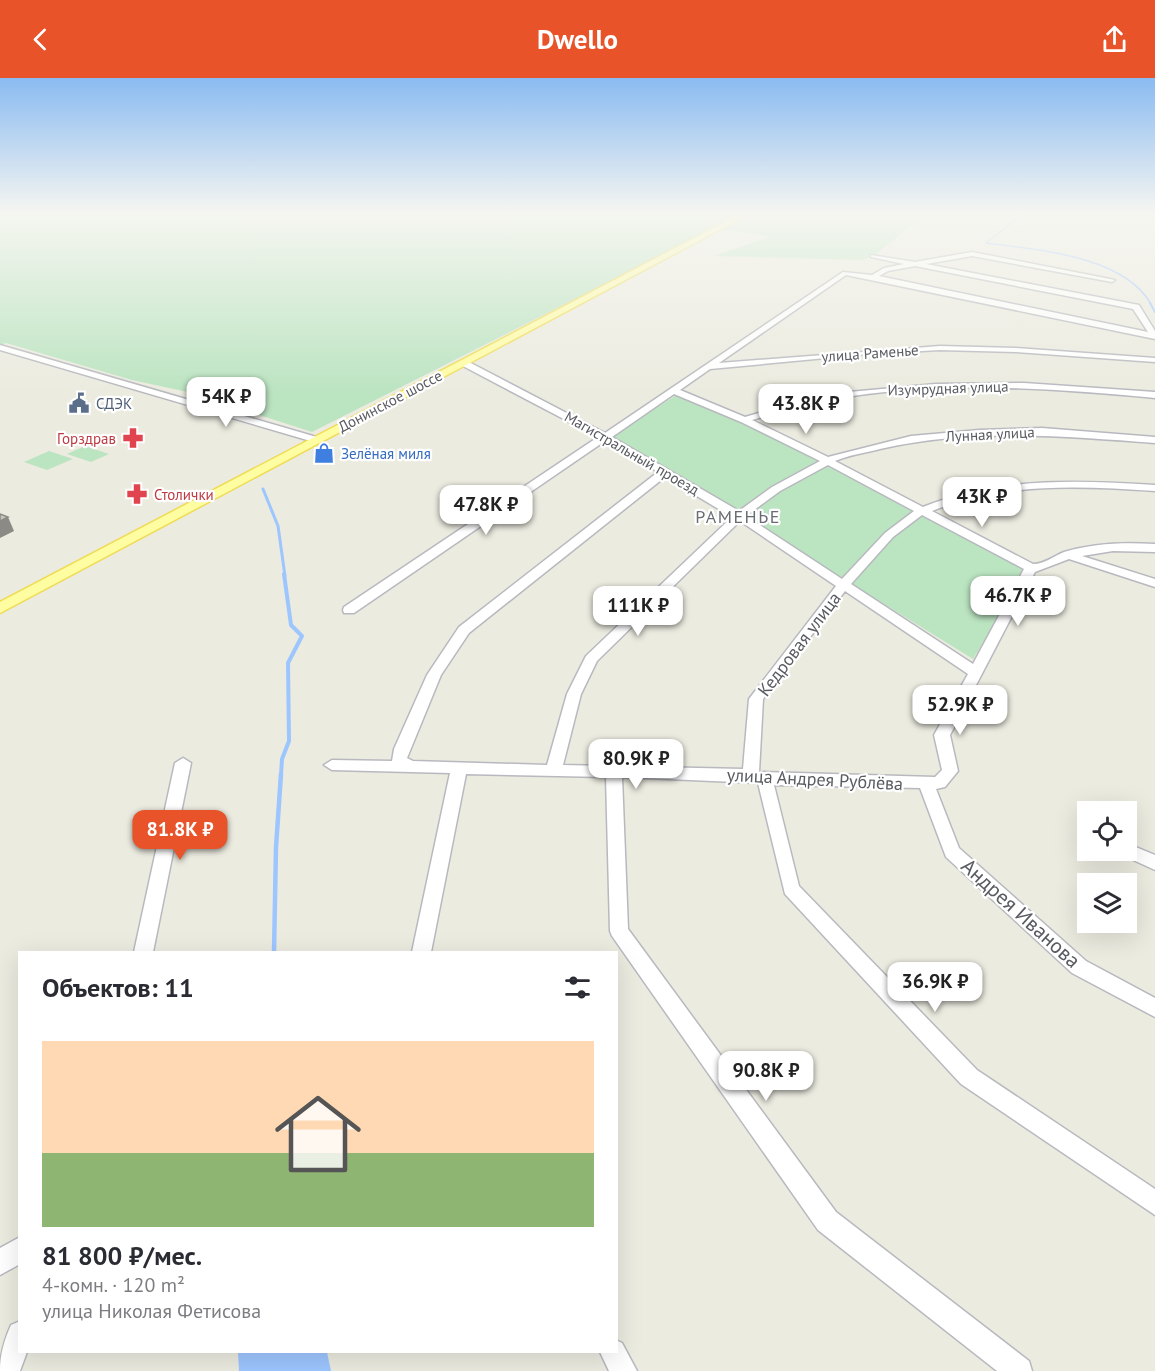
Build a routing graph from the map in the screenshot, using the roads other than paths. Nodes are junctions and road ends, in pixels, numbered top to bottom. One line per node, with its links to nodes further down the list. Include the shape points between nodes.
1 (636, 272): 10 (main road, Донинское шоссе)
2 (881, 272): 5 (street)
3 (966, 272): 7 (street, via 1136,307)
4 (1071, 272): 6 (street)
5 (873, 277): 7 (street); 11 (street, via 841,274)
6 (1112, 280)
7 (1155, 336)
8 (0, 347): 16 (street)
9 (1155, 360): 11 (street, улица Раменье, via 940,348)
10 (464, 363): 15 (street, Магистральный проезд); 16 (main road, Донинское шоссе)
11 (708, 368): 12 (street, улица Раменье)
12 (675, 391): 14 (street); 15 (street, улица Раменье)
13 (1155, 395): 14 (street, Изумрудная улица, via 1014,386 906,388 804,403)
14 (744, 420): 18 (street)
15 (606, 437): 19 (street, Магистральный проезд); 29 (street, улица Раменье)
16 (317, 440): 28 (main road, Донинское шоссе)
17 (1155, 440): 18 (street, Лунная улица, via 1073,433 979,433 911,439)
18 (828, 461): 21 (street); 22 (street, Лунная улица, via 776,489)
19 (665, 472): 22 (street, Магистральный проезд); 33 (street, via 464,630 434,675 402,749 399,760)
20 (1155, 488): 21 (street, Кедровая улица, via 1075,483 1010,487 954,498)
21 (921, 512): 25 (street); 27 (street, Кедровая улица, via 889,535)
22 (739, 516): 27 (street, Магистральный проезд); 35 (street, Лунная улица, via 591,659 574,693)
23 (1155, 548): 24 (street, via 1110,547)
24 (1068, 555): 25 (street, via 1039,569); 26 (street)
25 (1031, 568): 30 (street)
26 (1155, 583)
27 (843, 585): 30 (street, Магистральный проезд); 37 (street, Кедровая улица, via 756,699)
28 (0, 608)
29 (349, 610)
30 (975, 672): 38 (street, via 942,735 950,771)
31 (183, 763): 41 (street)
32 (332, 765): 33 (street, улица Андрея Рублёва)
33 (411, 768): 34 (street, улица Андрея Рублёва)
34 (459, 769): 35 (street, улица Андрея Рублёва); 42 (street)
35 (554, 769): 36 (street, улица Андрея Рублёва)
36 (614, 773): 37 (street, улица Андрея Рублёва); 51 (street, via 619,931 827,1221)
37 (758, 777): 38 (street, улица Андрея Рублёва); 44 (street, Кедровая улица, via 791,889 969,1077)
38 (933, 783): 43 (street, Андрея Иванова, via 952,852 1079,967)
39 (1137, 854): 40 (street)
40 (1155, 863)
41 (143, 951)
42 (421, 951)
43 (1155, 1008)
44 (1155, 1203)
45 (18, 1250): 46 (street)
46 (0, 1263)
47 (18, 1341): 49 (street)
48 (614, 1353): 50 (street)
49 (7, 1371)
50 (624, 1371)
51 (1019, 1371)

